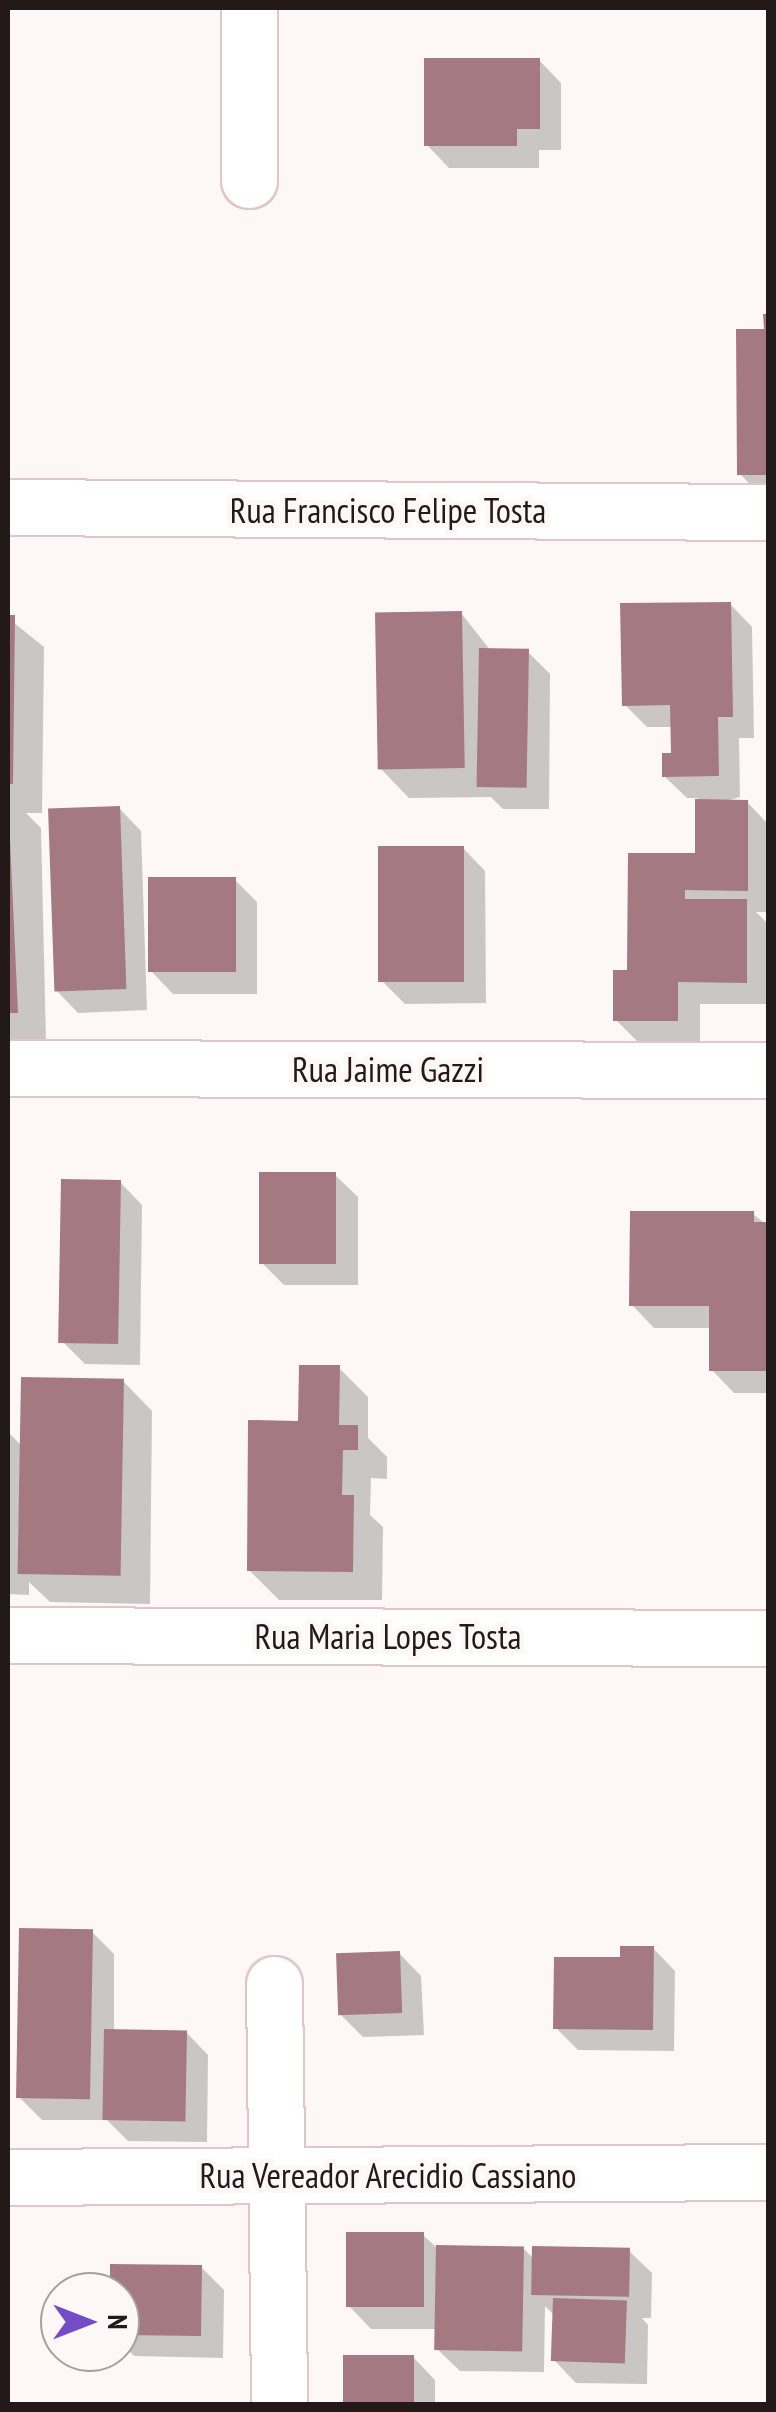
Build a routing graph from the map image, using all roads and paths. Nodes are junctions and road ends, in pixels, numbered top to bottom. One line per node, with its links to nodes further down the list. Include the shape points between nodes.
1 (249, 8): 2 (street)
2 (250, 180)
3 (8, 508): 4 (street, Rua Francisco Felipe Tosta)
4 (768, 512)
5 (8, 1068): 6 (street, Rua Jaime Gazzi)
6 (768, 1070)
7 (8, 1635): 8 (street, Rua Maria Lopes Tosta)
8 (768, 1638)
9 (274, 1984): 11 (street)
10 (768, 2172): 11 (street, Rua Vereador Arecidio Cassiano)
11 (278, 2176): 12 (street, Rua Vereador Arecidio Cassiano); 13 (street)
12 (8, 2178)
13 (279, 2404)

